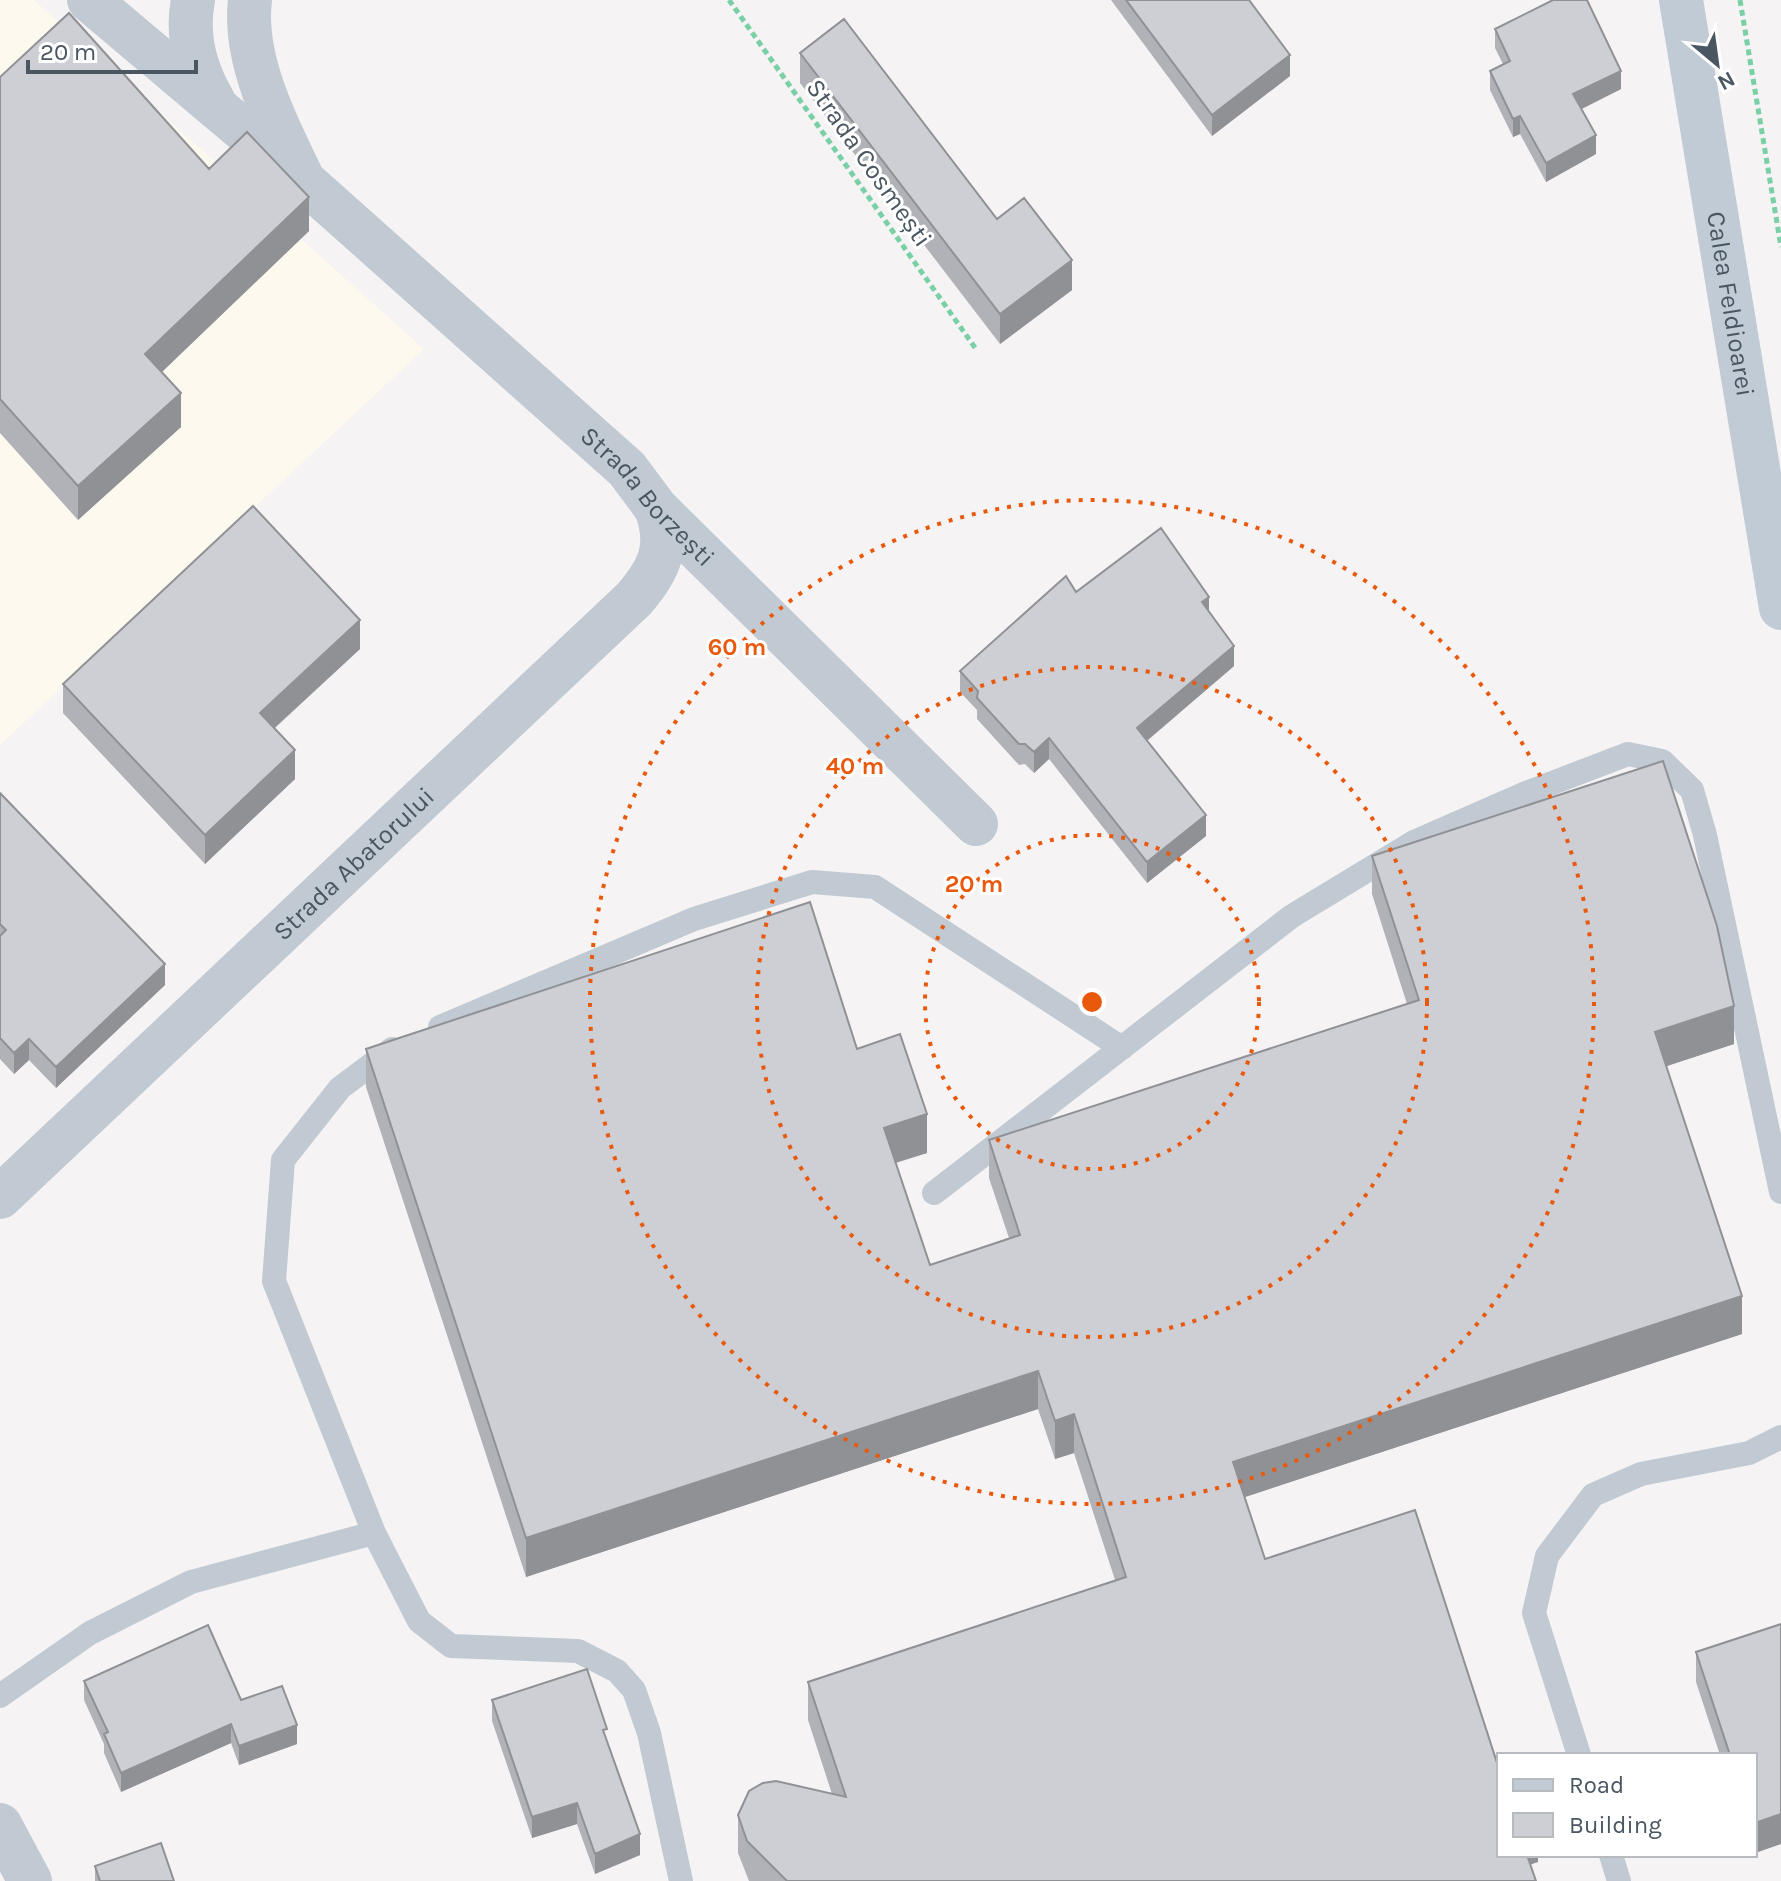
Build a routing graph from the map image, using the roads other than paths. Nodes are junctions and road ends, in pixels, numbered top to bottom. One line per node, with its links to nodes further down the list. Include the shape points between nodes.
1 (89, 0): 5 (street, Strada Borzești)
2 (193, 0): 5 (street, Strada Borzești, via 192,49 198,75)
3 (250, 0): 6 (street, Strada Borzești, via 256,63)
4 (1681, 0): 8 (main road, Calea Feldioarei)
5 (218, 109): 6 (street, Strada Borzești)
6 (305, 182): 7 (street, Strada Borzești, via 627,469)
7 (656, 508): 9 (street, Strada Borzești); 13 (street, Strada Abatorului, via 664,529 664,552 654,577 634,599)
8 (1781, 608)
9 (976, 824)
10 (1122, 1048): 11 (lane, via 1292,916 1414,842 1628,754 1662,761 1692,790 1705,835); 12 (lane); 15 (lane, via 875,887 812,882 694,919 395,1047 340,1088 283,1160 274,1281)
11 (1781, 1192)
12 (934, 1193)
13 (0, 1197)
14 (1781, 1437): 17 (lane, via 1749,1453 1641,1474 1593,1495 1547,1556 1534,1613)
15 (374, 1533): 16 (lane, via 191,1582 90,1633); 21 (lane, via 419,1621 451,1646 578,1651 617,1671 634,1690 649,1733)
16 (0, 1696)
17 (1578, 1753)
18 (0, 1825): 20 (street)
19 (1612, 1857): 22 (lane)
20 (30, 1881)
21 (681, 1881)
22 (1619, 1881)

